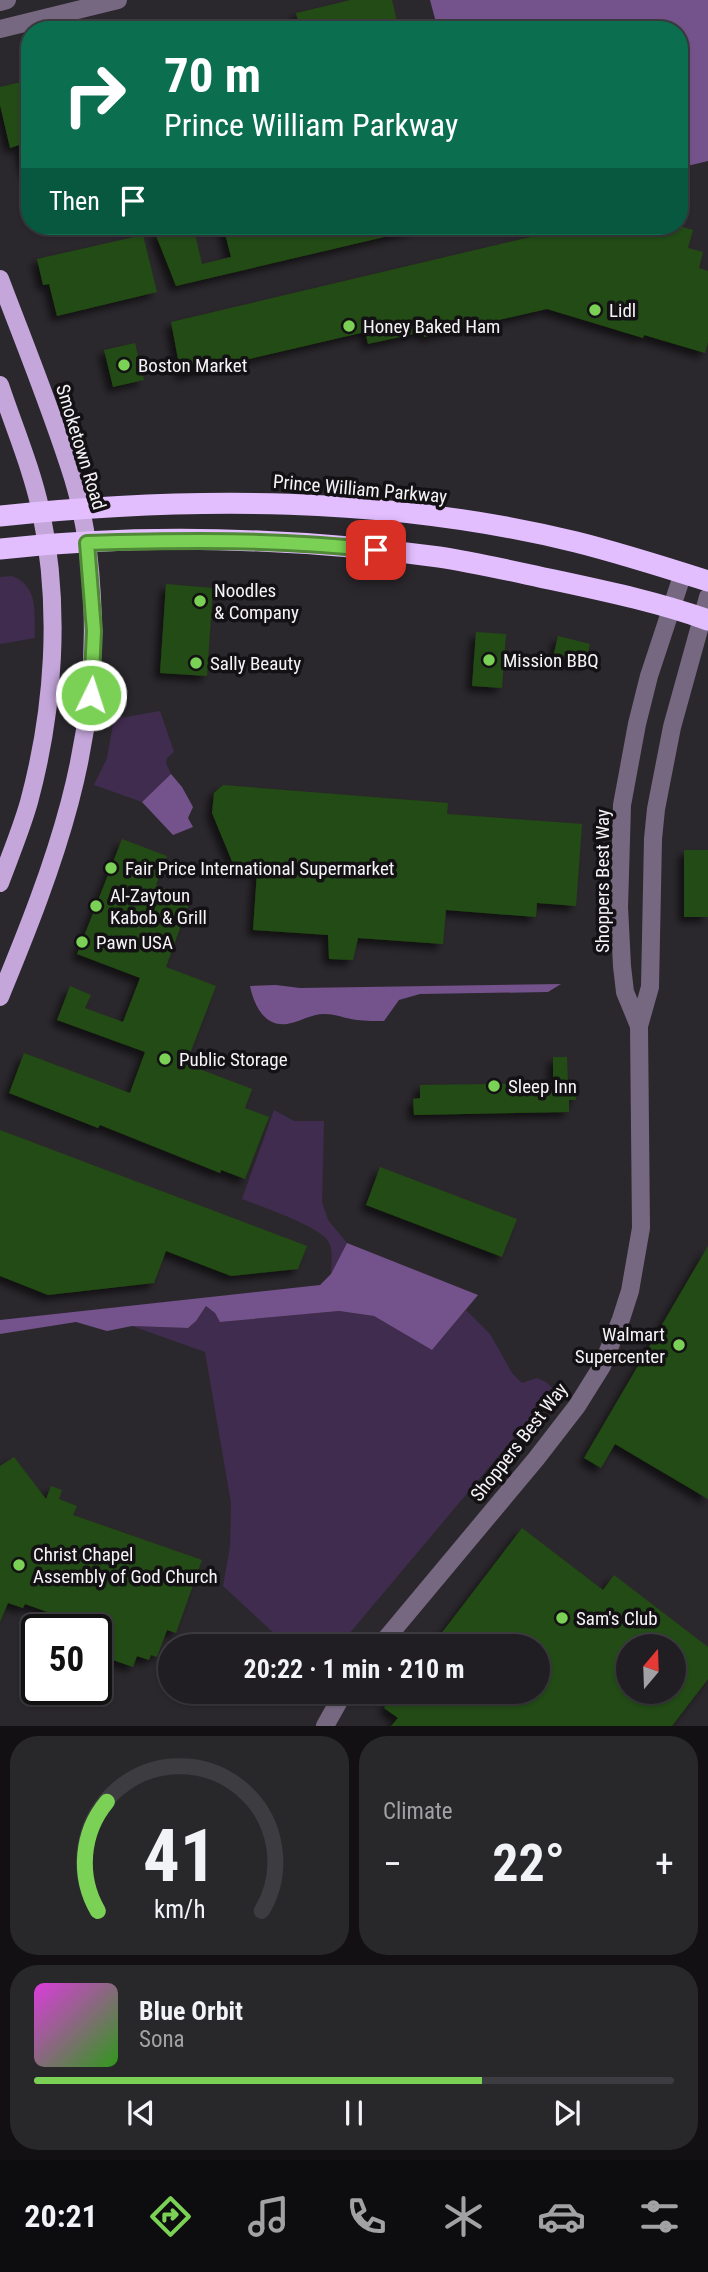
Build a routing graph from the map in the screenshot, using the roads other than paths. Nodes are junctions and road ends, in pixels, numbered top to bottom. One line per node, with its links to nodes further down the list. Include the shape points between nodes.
1 (7, 0): 3 (street)
2 (117, 0): 4 (street)
3 (0, 2)
4 (32, 21)
5 (21, 24): 6 (street)
6 (0, 29)
7 (0, 279): 9 (main road, Smoketown Road)
8 (0, 385): 10 (main road)
9 (80, 509): 10 (highway, Prince William Parkway); 12 (main road, Smoketown Road); 15 (highway, Prince William Parkway, via 222,503 391,511 548,536)
10 (41, 512): 11 (highway, Prince William Parkway); 13 (main road)
11 (0, 516)
12 (87, 543): 13 (highway); 18 (highway, via 201,539 363,549 517,572); 21 (main road, Smoketown Road, via 94,642 84,748 67,817)
13 (46, 545): 14 (highway); 20 (main road, via 52,629 47,719 28,805)
14 (0, 549)
15 (683, 573): 16 (highway, Prince William Parkway); 18 (street, Shoppers Best Way)
16 (708, 581)
17 (708, 597): 19 (street, Shoppers Best Way)
18 (671, 609): 19 (highway); 22 (street, Shoppers Best Way, via 637,724 622,811 622,966 625,992)
19 (705, 619): 22 (street, Shoppers Best Way, via 672,726 656,809 650,988)
20 (0, 883)
21 (0, 997)
22 (639, 1026): 23 (street, Shoppers Best Way, via 641,1228 630,1291 608,1353 577,1406 536,1459)
23 (390, 1634)
24 (337, 1704): 25 (street)
25 (325, 1726)

